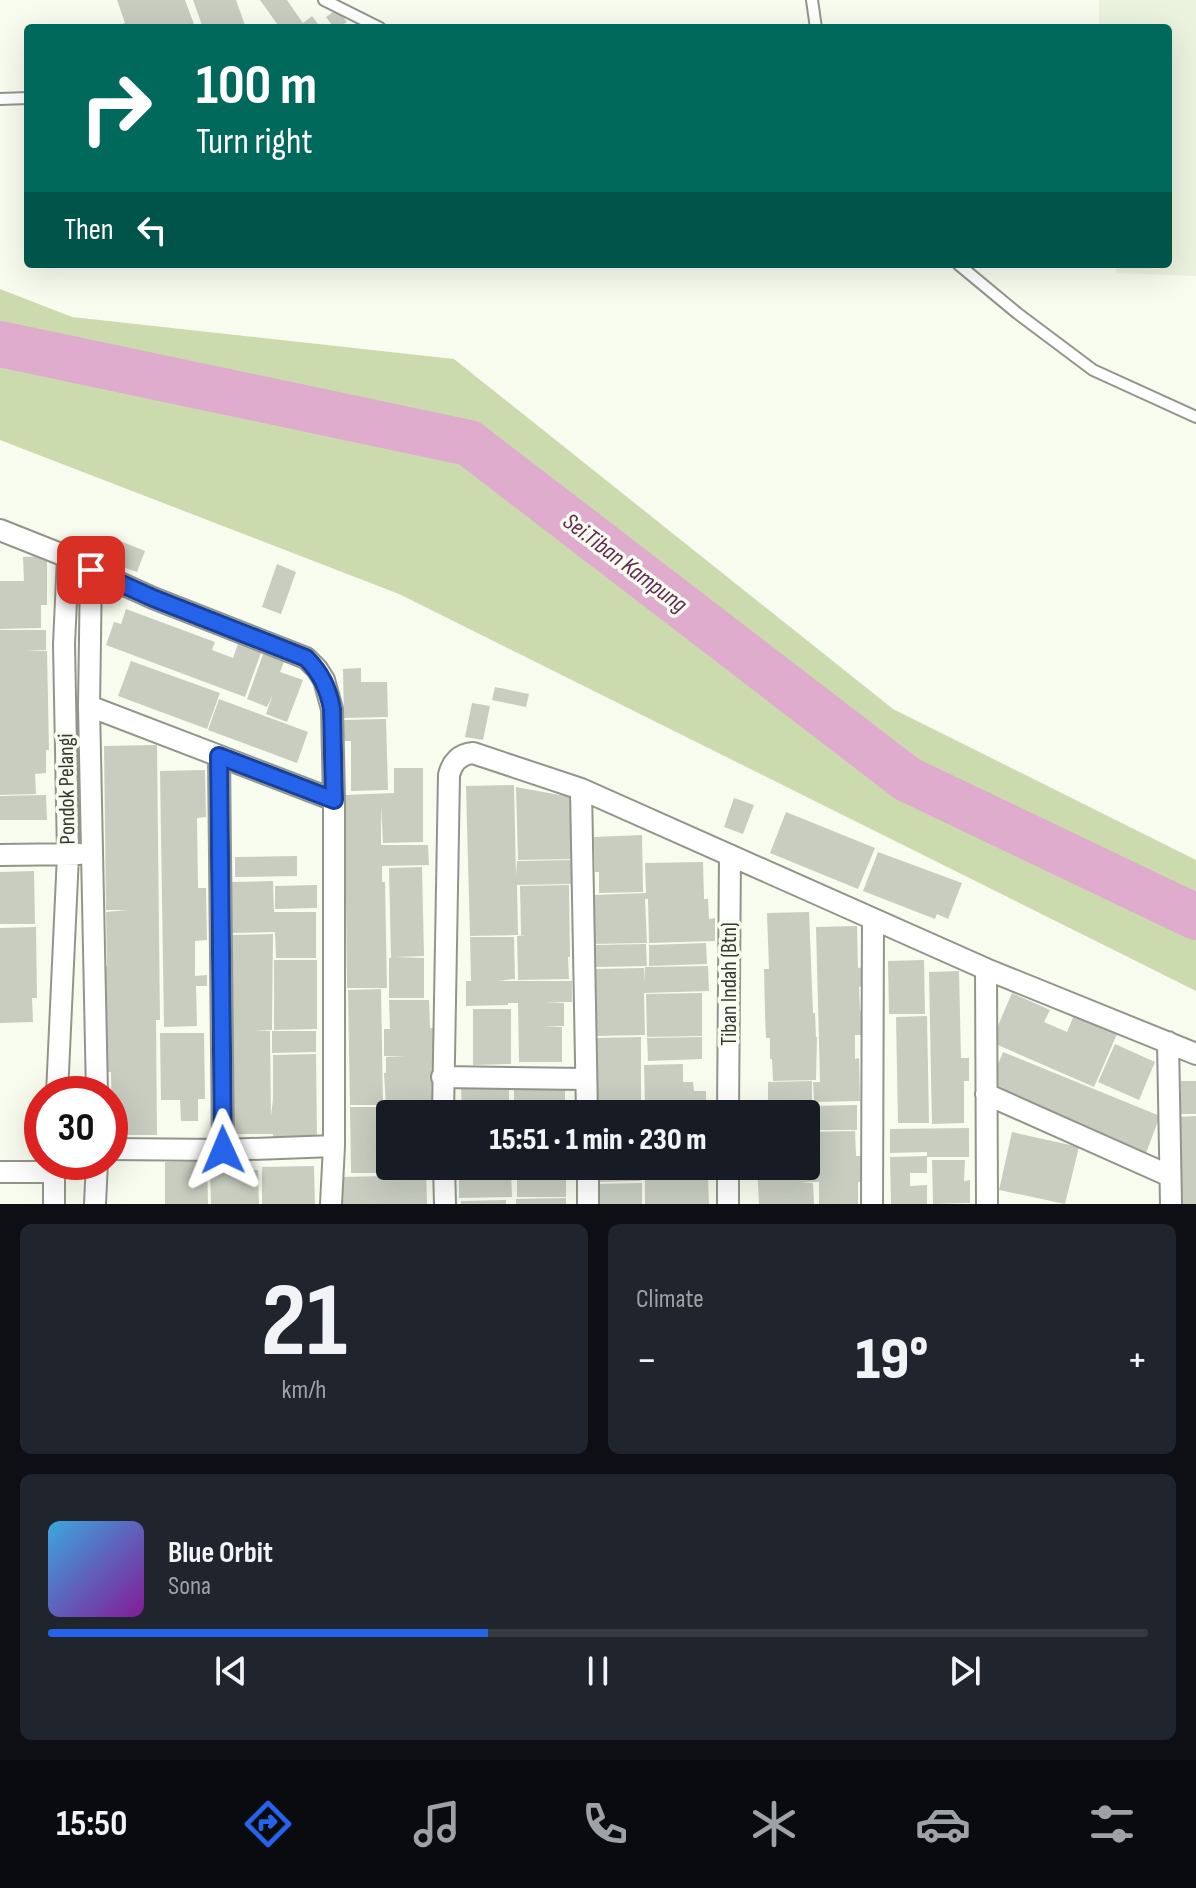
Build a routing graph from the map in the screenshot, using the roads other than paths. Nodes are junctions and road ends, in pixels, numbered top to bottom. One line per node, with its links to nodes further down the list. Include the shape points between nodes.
1 (324, 0): 3 (lane)
2 (812, 0): 4 (lane)
3 (372, 24)
4 (815, 24)
5 (24, 98): 6 (lane)
6 (0, 99)
7 (963, 268): 8 (lane, via 1093,370)
8 (1196, 417)
9 (0, 530): 10 (street)
10 (68, 557): 11 (street); 18 (street, Pondok Pelangi)
11 (91, 570): 12 (street); 15 (street, via 306,658 317,669 332,709)
12 (89, 706): 13 (street); 16 (street)
13 (219, 756): 15 (street); 34 (street)
14 (581, 789): 19 (street); 26 (street, via 473,753 451,766); 27 (street)
15 (334, 800): 32 (street)
16 (92, 854): 18 (street); 25 (street)
17 (0, 855): 18 (street)
18 (68, 855): 24 (street, Pondok Pelangi)
19 (730, 855): 20 (street); 31 (street, Tiban Indah (Btn))
20 (873, 919): 21 (street); 49 (street)
21 (986, 969): 22 (street); 28 (street)
22 (1168, 1042): 23 (street); 37 (street)
23 (1196, 1054)
24 (58, 1076)
25 (97, 1076)
26 (442, 1077): 27 (street); 29 (street)
27 (586, 1079): 30 (street)
28 (986, 1094): 37 (street); 50 (street)
29 (443, 1100)
30 (587, 1100)
31 (728, 1100)
32 (334, 1146): 34 (street); 45 (street)
33 (128, 1149): 34 (street)
34 (223, 1150)
35 (24, 1170): 36 (street)
36 (0, 1172)
37 (1170, 1176): 51 (street)
38 (54, 1180): 43 (street)
39 (96, 1180): 44 (street)
40 (444, 1180): 46 (street)
41 (588, 1180): 47 (street)
42 (728, 1180): 48 (street)
43 (54, 1204)
44 (95, 1204)
45 (331, 1204)
46 (445, 1204)
47 (588, 1204)
48 (728, 1204)
49 (872, 1204)
50 (987, 1204)
51 (1171, 1204)

